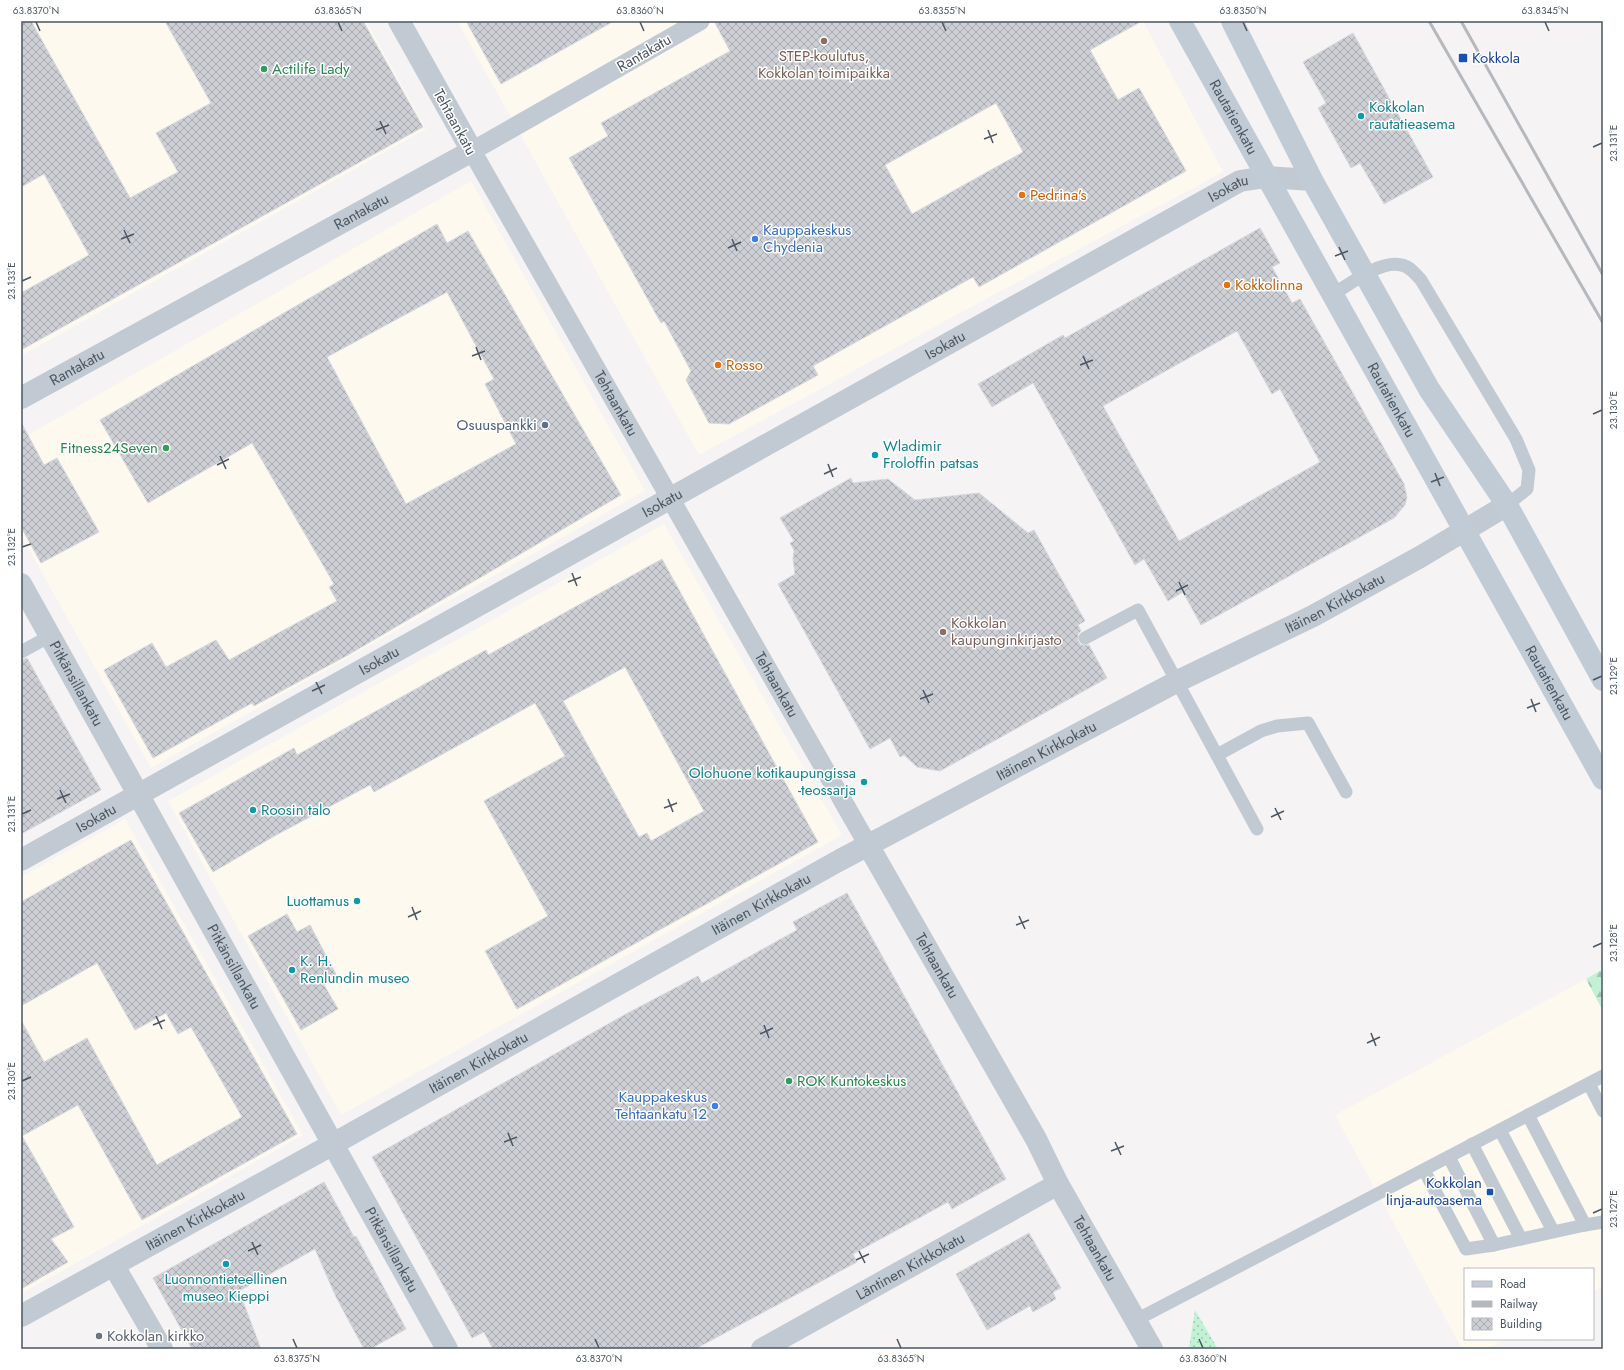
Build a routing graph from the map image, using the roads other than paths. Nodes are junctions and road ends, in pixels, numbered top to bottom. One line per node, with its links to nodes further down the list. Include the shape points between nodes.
1 (399, 21): 5 (street, Tehtaankatu)
2 (700, 21): 5 (street, Rantakatu)
3 (1180, 21): 6 (main road, Rautatienkatu)
4 (1232, 21): 7 (main road)
5 (472, 151): 10 (street, Rantakatu); 11 (street, Tehtaankatu)
6 (1266, 177): 7 (street, Isokatu); 9 (main road, Rautatienkatu); 11 (street, Isokatu, via 1240,181)
7 (1312, 180): 8 (main road)
8 (1365, 275): 9 (lane); 12 (main road, via 1429,389); 12 (lane, via 1385,265 1402,265 1420,280 1516,439 1529,470 1527,489)
9 (1332, 295): 13 (main road, Rautatienkatu)
10 (21, 398)
11 (670, 498): 23 (street, Isokatu); 25 (street, Tehtaankatu)
12 (1507, 505): 13 (street, Itäinen Kirkkokatu); 18 (main road)
13 (1464, 531): 19 (street, Itäinen Kirkkokatu, via 1313,616); 21 (main road, Rautatienkatu)
14 (21, 584): 15 (street, Pitkänsillankatu)
15 (50, 636): 17 (lane); 23 (street, Pitkänsillankatu)
16 (1085, 638): 19 (lane, via 1138,610)
17 (21, 652)
18 (1603, 680)
19 (1178, 681): 20 (lane); 25 (street, Itäinen Kirkkokatu)
20 (1217, 755): 22 (lane, via 1261,731 1277,726 1308,723); 24 (lane)
21 (1603, 779)
22 (1346, 792)
23 (138, 795): 26 (street, Isokatu); 32 (street, Pitkänsillankatu)
24 (1257, 829)
25 (868, 845): 32 (street, Itäinen Kirkkokatu); 36 (street, Tehtaankatu, via 1036,1139)
26 (21, 860)
27 (1603, 1076): 28 (lane)
28 (1588, 1084): 29 (lane); 30 (lane)
29 (1603, 1111)
30 (1528, 1115): 31 (lane); 38 (lane)
31 (1500, 1130): 33 (lane); 39 (lane)
32 (333, 1144): 42 (street, Itäinen Kirkkokatu); 46 (street, Pitkänsillankatu)
33 (1472, 1144): 34 (lane); 40 (lane)
34 (1449, 1157): 35 (lane); 41 (lane)
35 (1424, 1170): 41 (lane, via 1466,1249); 44 (lane)
36 (1058, 1184): 44 (street, Tehtaankatu); 47 (street, Läntinen Kirkkokatu)
37 (1603, 1222): 38 (lane)
38 (1585, 1225): 39 (lane)
39 (1553, 1231): 40 (lane)
40 (1521, 1239): 41 (lane)
41 (1494, 1245)
42 (114, 1266): 43 (street, Itäinen Kirkkokatu); 45 (street)
43 (21, 1316)
44 (1136, 1320): 48 (street, Tehtaankatu)
45 (162, 1349)
46 (447, 1349)
47 (762, 1349)
48 (1152, 1349)

